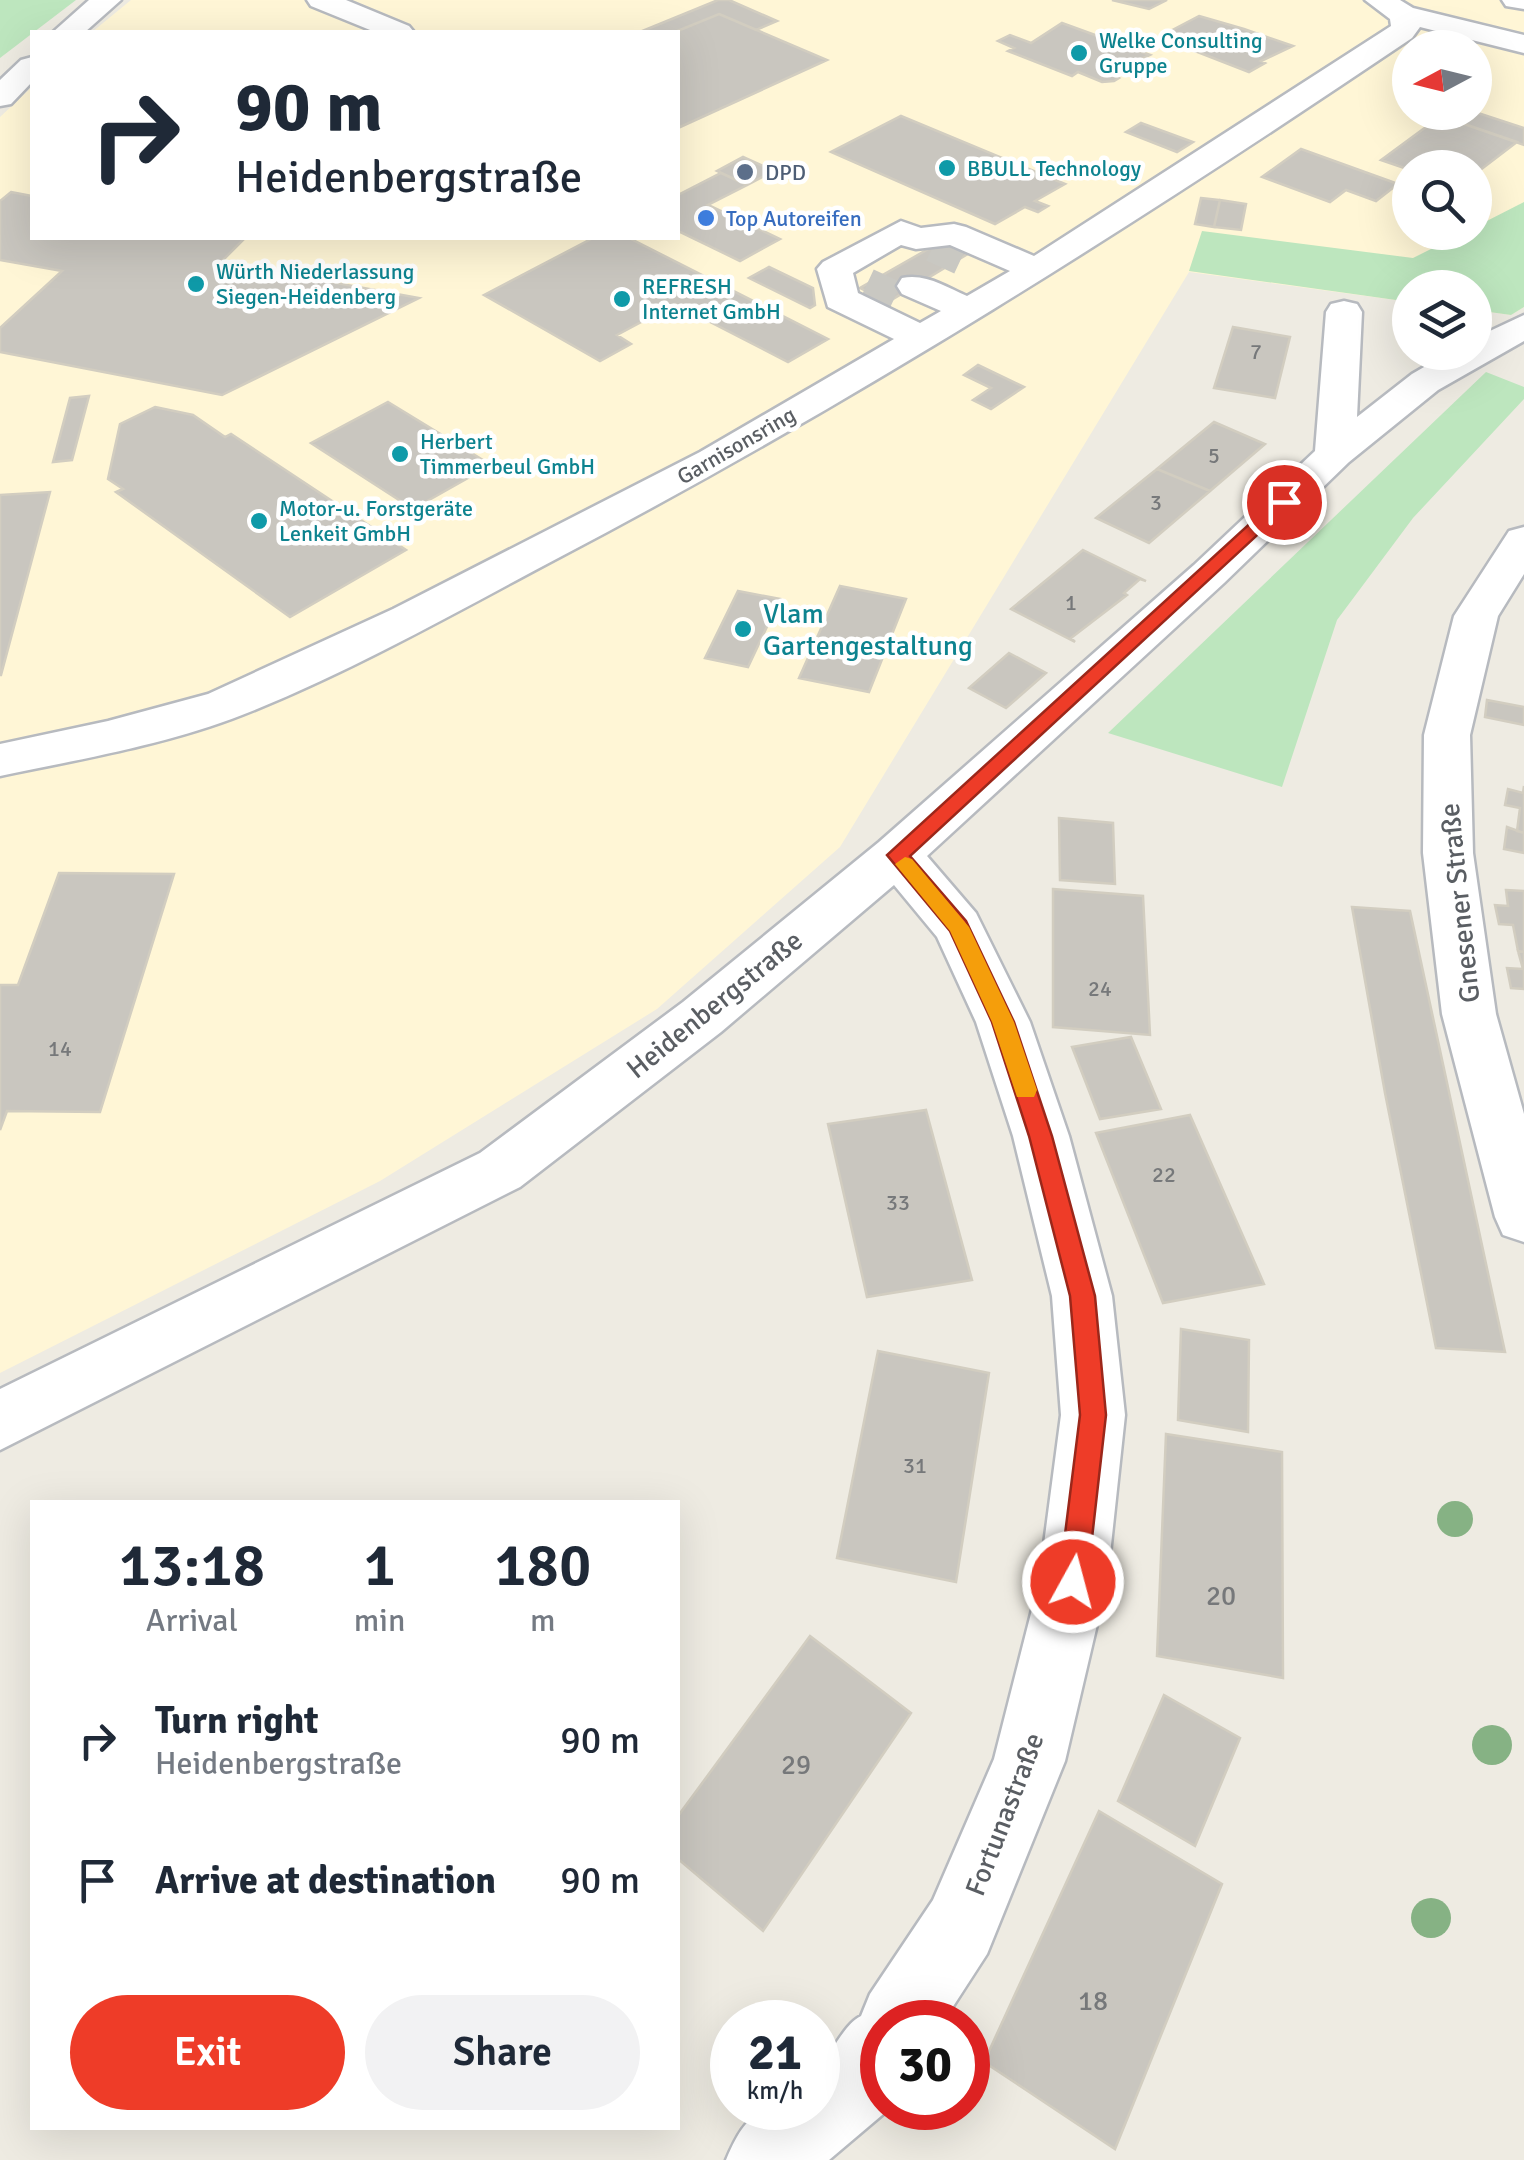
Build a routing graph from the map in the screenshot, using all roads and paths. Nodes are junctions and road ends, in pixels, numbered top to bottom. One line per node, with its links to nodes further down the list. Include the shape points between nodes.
1 (107, 0): 6 (street)
2 (321, 0): 7 (street)
3 (1516, 0): 4 (street)
4 (1524, 0)
5 (1391, 7): 8 (street); 12 (street, Garnisonsring, via 1407,24 1402,32)
6 (70, 30)
7 (394, 30)
8 (1524, 44)
9 (30, 68): 10 (street)
10 (0, 97)
11 (900, 265): 12 (street); 12 (street); 12 (street, via 841,300)
12 (981, 303): 17 (street, Garnisonsring, via 714,460 408,620 224,706)
13 (1344, 312): 15 (street)
14 (1524, 326): 15 (street, Heidenbergstraße, via 1425,382)
15 (1335, 454): 18 (street, Heidenbergstraße)
16 (1524, 540): 19 (street, Gnesener Straße, via 1476,616 1447,736 1448,854 1469,1014)
17 (0, 760)
18 (897, 855): 20 (street, Heidenbergstraße, via 702,1017 500,1170); 21 (street, Fortunastraße, via 958,927 1003,1022 1082,1296 1093,1415 1073,1582 1029,1760 960,1927)
19 (1524, 1217)
20 (0, 1421)
21 (912, 2000)
22 (860, 2082): 23 (street)
23 (767, 2160)

